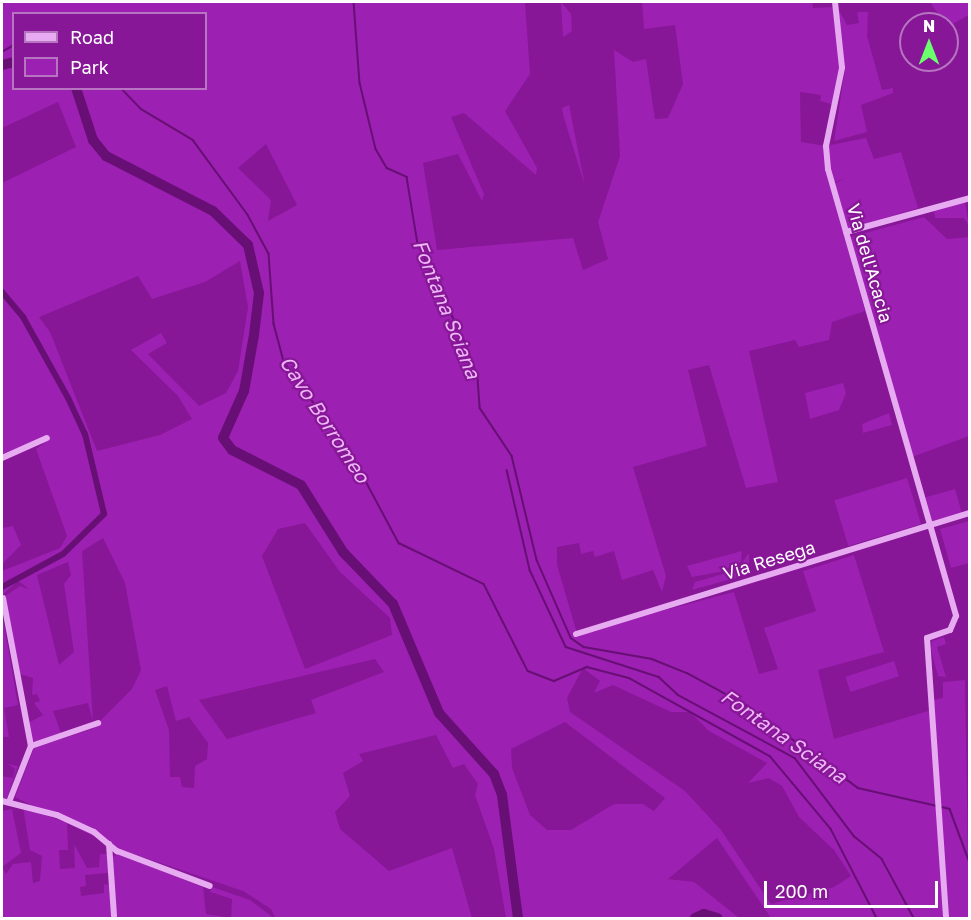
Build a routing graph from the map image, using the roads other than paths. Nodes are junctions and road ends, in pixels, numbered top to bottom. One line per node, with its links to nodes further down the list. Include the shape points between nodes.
1 (835, 2): 3 (street, Via dell'Acacia, via 842,68 826,146)
2 (969, 198): 3 (street)
3 (846, 232): 7 (street, Via dell'Acacia)
4 (47, 438): 5 (street)
5 (2, 458)
6 (969, 513): 7 (street, Via Resega)
7 (931, 528): 9 (street, Via Resega); 17 (street, Via dell'Acacia, via 957,616 950,630 927,638)
8 (3, 598): 11 (street)
9 (576, 634)
10 (98, 723): 11 (street)
11 (31, 746): 13 (street)
12 (2, 801): 13 (street)
13 (9, 802): 14 (street, via 57,815)
14 (109, 844): 15 (street, via 172,876); 16 (street)
15 (210, 886)
16 (114, 916)
17 (946, 918)

